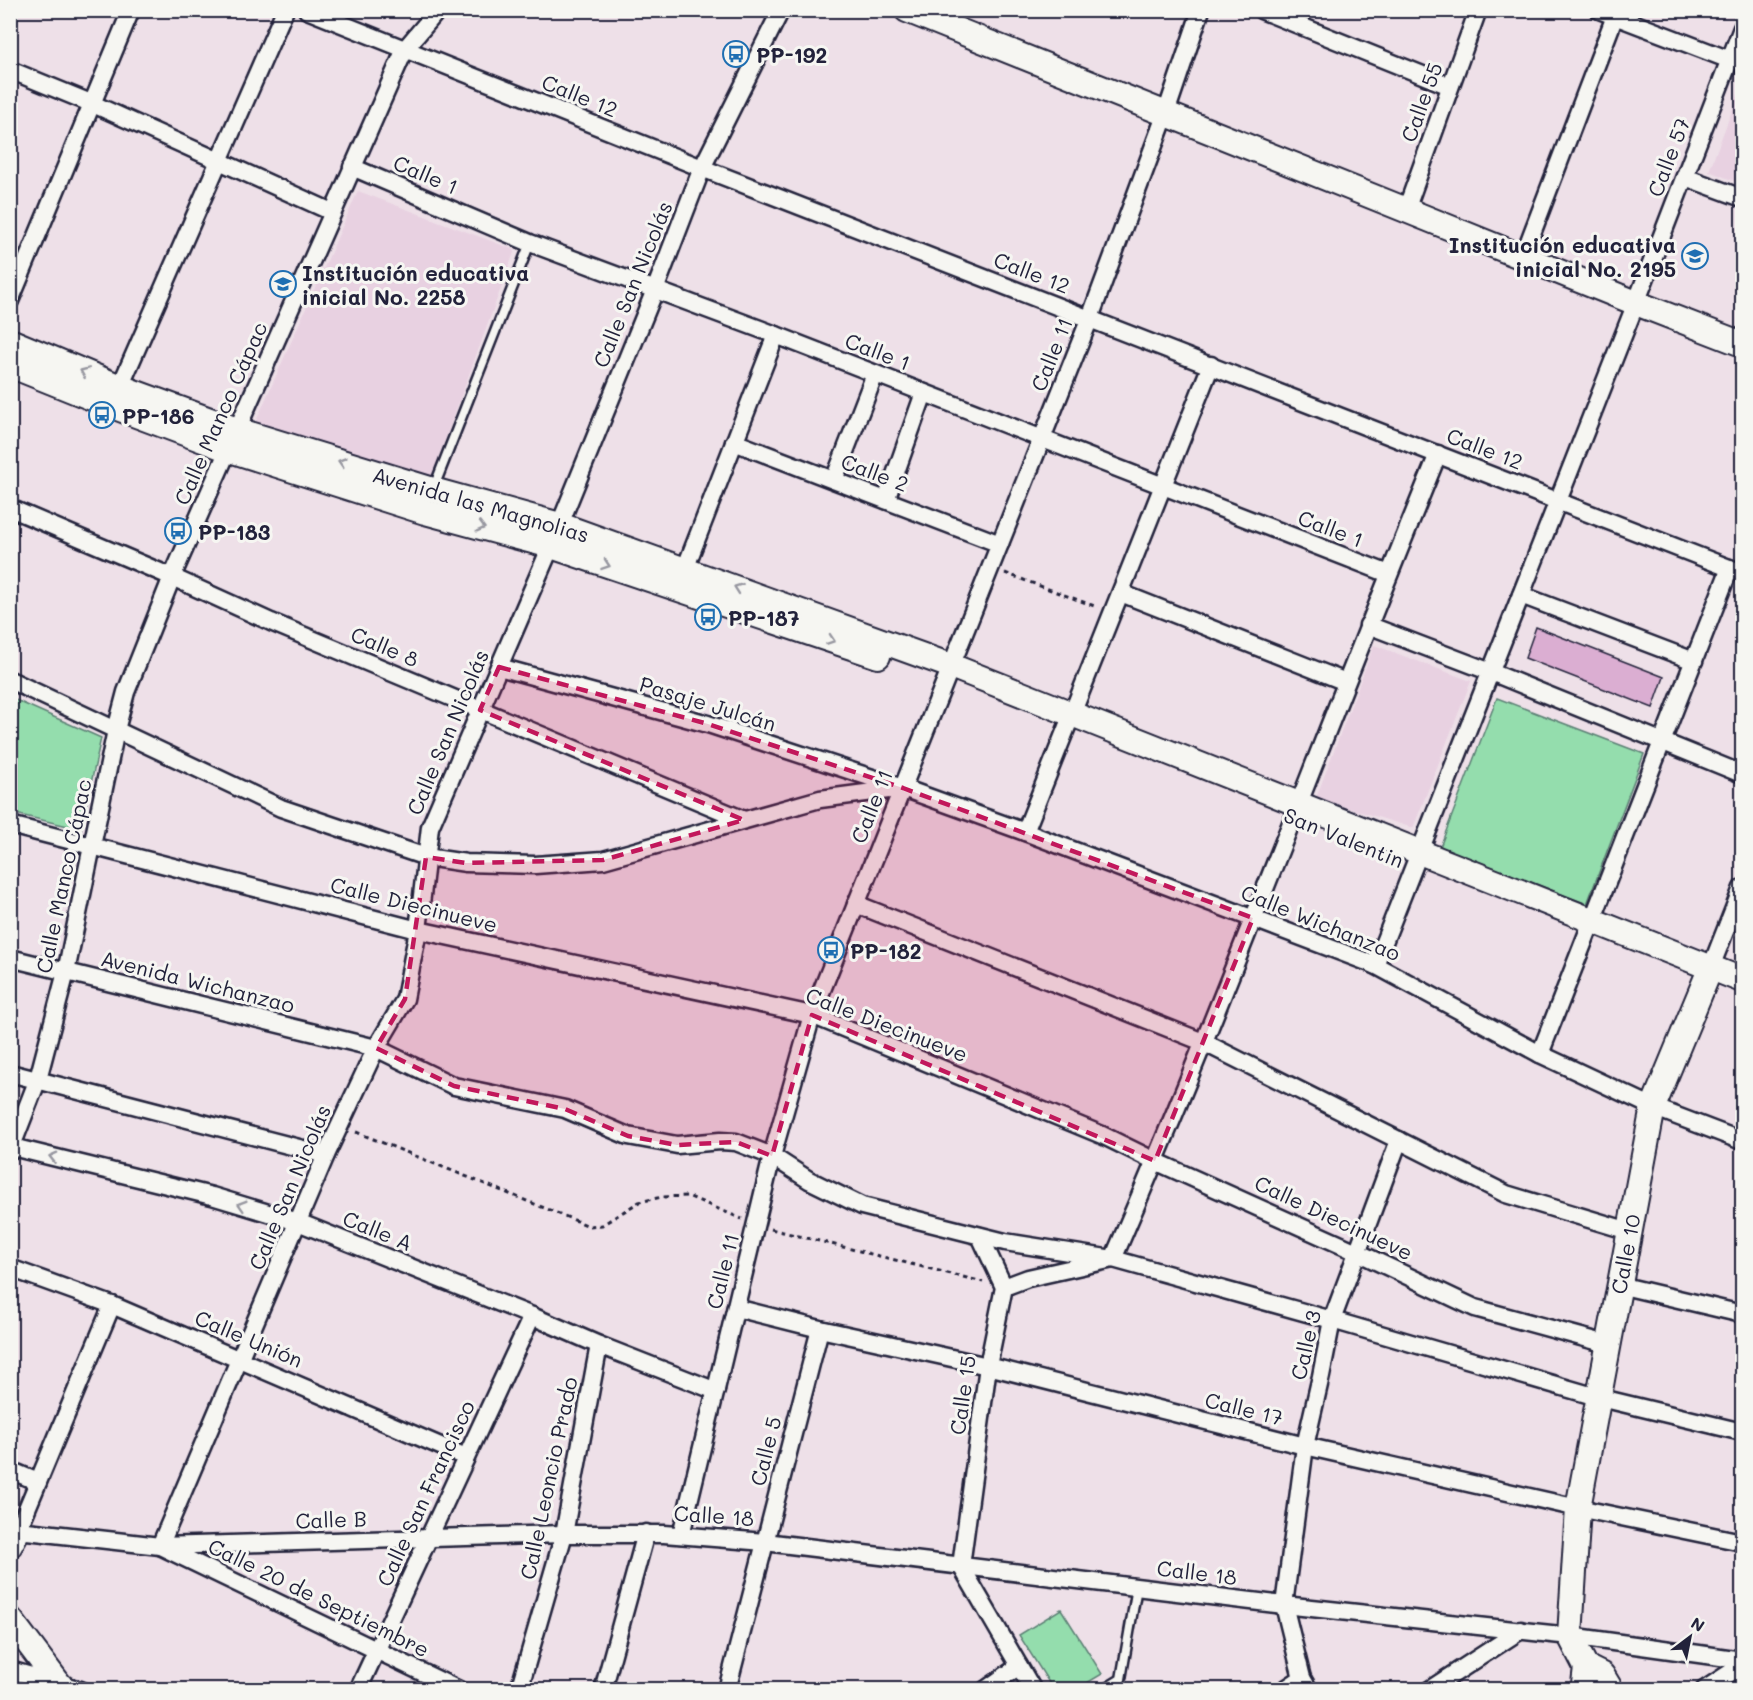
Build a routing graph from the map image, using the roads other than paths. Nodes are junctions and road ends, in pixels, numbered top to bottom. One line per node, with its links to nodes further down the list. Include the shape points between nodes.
1 (131, 10): 16 (street)
2 (285, 10): 18 (street)
3 (307, 10): 12 (street, Calle 12)
4 (438, 10): 12 (street, Calle Manco Cápac)
5 (781, 10): 20 (street, Calle San Nicolás)
6 (1201, 10): 17 (street, Calle 11)
7 (1260, 10): 15 (street)
8 (1478, 10): 15 (street, Calle 55)
9 (922, 13): 17 (main road)
10 (1607, 14): 13 (street); 26 (street)
11 (1743, 28): 13 (street, Calle 57)
12 (405, 49): 19 (street, Calle Manco Cápac); 20 (street, Calle 12)
13 (1730, 60): 21 (street, Calle 57)
14 (10, 70): 16 (street)
15 (1450, 86): 23 (street, Calle 55)
16 (93, 104): 18 (street); 28 (street)
17 (1166, 113): 23 (main road); 30 (street, Calle 11)
18 (219, 161): 24 (street); 37 (street)
19 (352, 167): 24 (street, Calle Manco Cápac); 25 (street, Calle 1)
20 (702, 168): 27 (street, Calle San Nicolás); 30 (street, Calle 12)
21 (1685, 177): 22 (street); 29 (street, Calle 57)
22 (1743, 198)
23 (1406, 210): 26 (main road)
24 (332, 212): 40 (street, Calle Manco Cápac)
25 (530, 243): 27 (street, Calle 1); 45 (lane)
26 (1523, 257): 29 (main road)
27 (655, 290): 31 (street, Calle 1); 49 (street, Calle San Nicolás)
28 (10, 301)
29 (1636, 303): 33 (main road); 47 (street, Calle 57)
30 (1090, 318): 35 (street, Calle 12); 39 (street, Calle 11)
31 (776, 335): 36 (street, Calle 1); 41 (street)
32 (10, 341): 37 (main road, Avenida las Magnolias, one-way to 32)
33 (1743, 344)
34 (10, 365): 40 (main road, Avenida las Magnolias, via 112,406)
35 (1211, 365): 42 (street, Calle 12); 44 (street)
36 (874, 374): 38 (street, Calle 1); 43 (street)
37 (120, 387): 40 (main road, Avenida las Magnolias)
38 (924, 393): 39 (street, Calle 1); 46 (street)
39 (1042, 438): 44 (street, Calle 1); 50 (street, Calle 11)
40 (232, 440): 45 (main road, Avenida las Magnolias, one-way to 40); 49 (main road, Avenida las Magnolias, one-way to 49, via 425,512); 54 (street, Calle Manco Cápac)
41 (734, 442): 43 (street, Calle 2); 51 (street)
42 (1438, 454): 47 (street, Calle 12); 53 (street)
43 (834, 480): 46 (street, Calle 2)
44 (1163, 486): 53 (street, Calle 1); 55 (street)
45 (433, 490): 49 (main road, Avenida las Magnolias)
46 (886, 500): 50 (street, Calle 2)
47 (1558, 501): 52 (street, Calle 12); 56 (street, Calle 57)
48 (10, 508): 54 (street, Calle 8)
49 (555, 535): 51 (main road, Avenida las Magnolias); 59 (street, Calle San Nicolás); 61 (main road, Avenida las Magnolias, one-way to 61)
50 (1000, 544): 61 (street, Calle 11)
51 (685, 569): 61 (main road, Avenida las Magnolias, one-way to 51)
52 (1736, 571): 58 (street)
53 (1389, 574): 57 (street)
54 (172, 577): 64 (street, Calle 8); 66 (street, Calle Manco Cápac, via 126,692)
55 (1120, 593): 63 (street); 65 (street)
56 (1521, 595): 58 (street); 60 (street, Calle 57)
57 (1368, 625): 60 (street); 63 (street)
58 (1694, 661): 67 (street)
59 (499, 667): 64 (street, Calle San Nicolás); 69 (street, Pasaje Julcán, via 708,724)
60 (1491, 672): 67 (street); 76 (street, Calle 57)
61 (948, 673): 65 (main road, San Valentin); 69 (street, Calle 11)
62 (10, 680): 66 (street)
63 (1346, 682): 70 (street)
64 (480, 710): 71 (street, Calle 8); 75 (street, Calle San Nicolás, via 430,827)
65 (1070, 720): 70 (main road, San Valentin); 73 (street)
66 (116, 730): 74 (street, Calle Manco Cápac); 75 (street, via 281,808)
67 (1663, 741): 68 (street); 80 (street)
68 (1743, 774)
69 (903, 788): 71 (street, via 820,799); 73 (street, Calle Wichanzao); 78 (street, Calle 11)
70 (1296, 810): 76 (main road, San Valentin); 79 (street)
71 (744, 820): 75 (street, via 603,860 535,865)
72 (10, 825): 74 (street, Calle Diecinueve)
73 (1025, 832): 79 (street, Calle Wichanzao)
74 (93, 845): 81 (street, Calle Diecinueve); 84 (street, Calle Manco Cápac)
75 (426, 857): 81 (street, Calle San Nicolás)
76 (1416, 858): 80 (main road, San Valentin); 83 (street, Calle 57)
77 (1743, 888): 85 (street, Calle 10)
78 (856, 904): 88 (street, Calle 11); 89 (street)
79 (1253, 918): 83 (street, Calle Wichanzao); 89 (street)
80 (1589, 927): 85 (main road, San Valentin); 91 (street)
81 (418, 930): 88 (street, Calle Diecinueve); 90 (street, Calle San Nicolás, via 405,999)
82 (10, 958): 84 (street, Avenida Wichanzao)
83 (1375, 965): 91 (street, Calle Wichanzao)
84 (66, 972): 90 (street, Avenida Wichanzao); 93 (street, Calle Manco Cápac)
85 (1708, 975): 86 (main road, San Valentin); 87 (main road, San Valentin); 94 (main road, Calle 10)
86 (1743, 980)
87 (1743, 997)
88 (812, 1015): 99 (street, Calle 11); 100 (street, Calle Diecinueve, via 1102,1135)
89 (1203, 1042): 95 (street); 100 (street)
90 (376, 1048): 98 (street, Calle San Nicolás); 99 (street, Avenida Wichanzao, via 454,1086 566,1109 628,1136 677,1145 736,1142)
91 (1540, 1054): 94 (street, Calle Wichanzao)
92 (10, 1073): 93 (street)
93 (38, 1079): 97 (street, Calle Manco Cápac); 98 (street)
94 (1653, 1107): 96 (street, Calle Wichanzao); 102 (main road, Calle 10)
95 (1399, 1140): 102 (street, via 1506,1194); 104 (street, Calle 3)
96 (1743, 1141)
97 (11, 1149): 101 (street, Calle A, one-way to 97, via 212,1196)
98 (326, 1155): 101 (street, Calle San Nicolás)
99 (772, 1156): 103 (street, Avenida Wichanzao, via 809,1180 862,1206); 110 (street, Calle 11)
100 (1155, 1161): 104 (street, Calle Diecinueve); 105 (street)
101 (298, 1222): 112 (street, Calle A); 117 (street, Calle San Nicolás)
102 (1629, 1231): 107 (main road, Calle 10)
103 (980, 1236): 105 (street, Avenida Wichanzao); 108 (street)
104 (1359, 1253): 113 (street, Calle 3); 115 (street, Calle Diecinueve, via 1475,1308)
105 (1113, 1259): 108 (street); 113 (street, Avenida Wichanzao)
106 (10, 1268): 109 (street, Calle Unión)
107 (1619, 1285): 111 (street); 115 (main road, Calle 10)
108 (1004, 1287): 118 (street, Calle 15)
109 (112, 1305): 117 (street, Calle Unión); 125 (street)
110 (736, 1308): 114 (street, Calle 17); 119 (street, Calle 11)
111 (1743, 1314)
112 (532, 1316): 116 (street, Calle A); 123 (street, Calle San Francisco)
113 (1332, 1320): 120 (street, Avenida Wichanzao); 122 (street, Calle 3)
114 (820, 1329): 118 (street, Calle 17); 132 (street, Calle 5)
115 (1607, 1344): 120 (main road, Calle 10)
116 (599, 1345): 119 (street, Calle A); 129 (street, Calle Leoncio Prado)
117 (240, 1359): 123 (street, Calle Unión); 134 (street, Calle San Nicolás)
118 (988, 1366): 122 (street, Calle 17); 135 (street, Calle 15)
119 (716, 1391): 130 (street, Calle 11)
120 (1598, 1397): 121 (street, Avenida Wichanzao); 126 (main road, Calle 10)
121 (1743, 1432)
122 (1305, 1446): 126 (street, Calle 17); 137 (street, Calle 3)
123 (466, 1456): 131 (street, Calle San Francisco)
124 (10, 1470): 125 (street)
125 (38, 1482): 128 (street)
126 (1578, 1508): 133 (street, Calle 17); 140 (main road, Calle 10)
127 (646, 1533): 129 (street, Calle B); 130 (street, Calle 18); 152 (street)
128 (13, 1534): 134 (street, Calle B)
129 (564, 1534): 131 (street, Calle B); 151 (street, Calle Leoncio Prado)
130 (681, 1535): 132 (street, Calle 18)
131 (429, 1538): 134 (street, Calle B); 141 (street, Calle San Francisco)
132 (765, 1542): 135 (street, Calle 18); 153 (street, Calle 5)
133 (1743, 1542)
134 (160, 1546): 141 (street, Calle 20 de Septiembre)
135 (961, 1566): 136 (street, Calle 18); 144 (street)
136 (1137, 1587): 137 (street, Calle 18); 156 (lane, via 1121,1679)
137 (1284, 1605): 139 (street, Calle 18); 147 (street)
138 (10, 1619): 148 (main road)
139 (1521, 1630): 140 (street, Calle 18); 158 (street)
140 (1570, 1636): 142 (street, Calle 18); 146 (main road)
141 (377, 1649): 149 (street, Calle San Francisco); 150 (street, Calle 20 de Septiembre)
142 (1743, 1660)
143 (1743, 1665): 160 (street)
144 (1019, 1666): 154 (street); 155 (street)
145 (10, 1670): 148 (street)
146 (1587, 1678): 159 (main road, via 1602,1675)
147 (1305, 1684): 157 (street)
148 (68, 1688)
149 (358, 1689)
150 (459, 1689)
151 (519, 1689)
152 (603, 1689)
153 (728, 1689)
154 (985, 1689)
155 (1034, 1689)
156 (1103, 1689)
157 (1284, 1689)
158 (1429, 1689)
159 (1611, 1689)
160 (1704, 1689)

